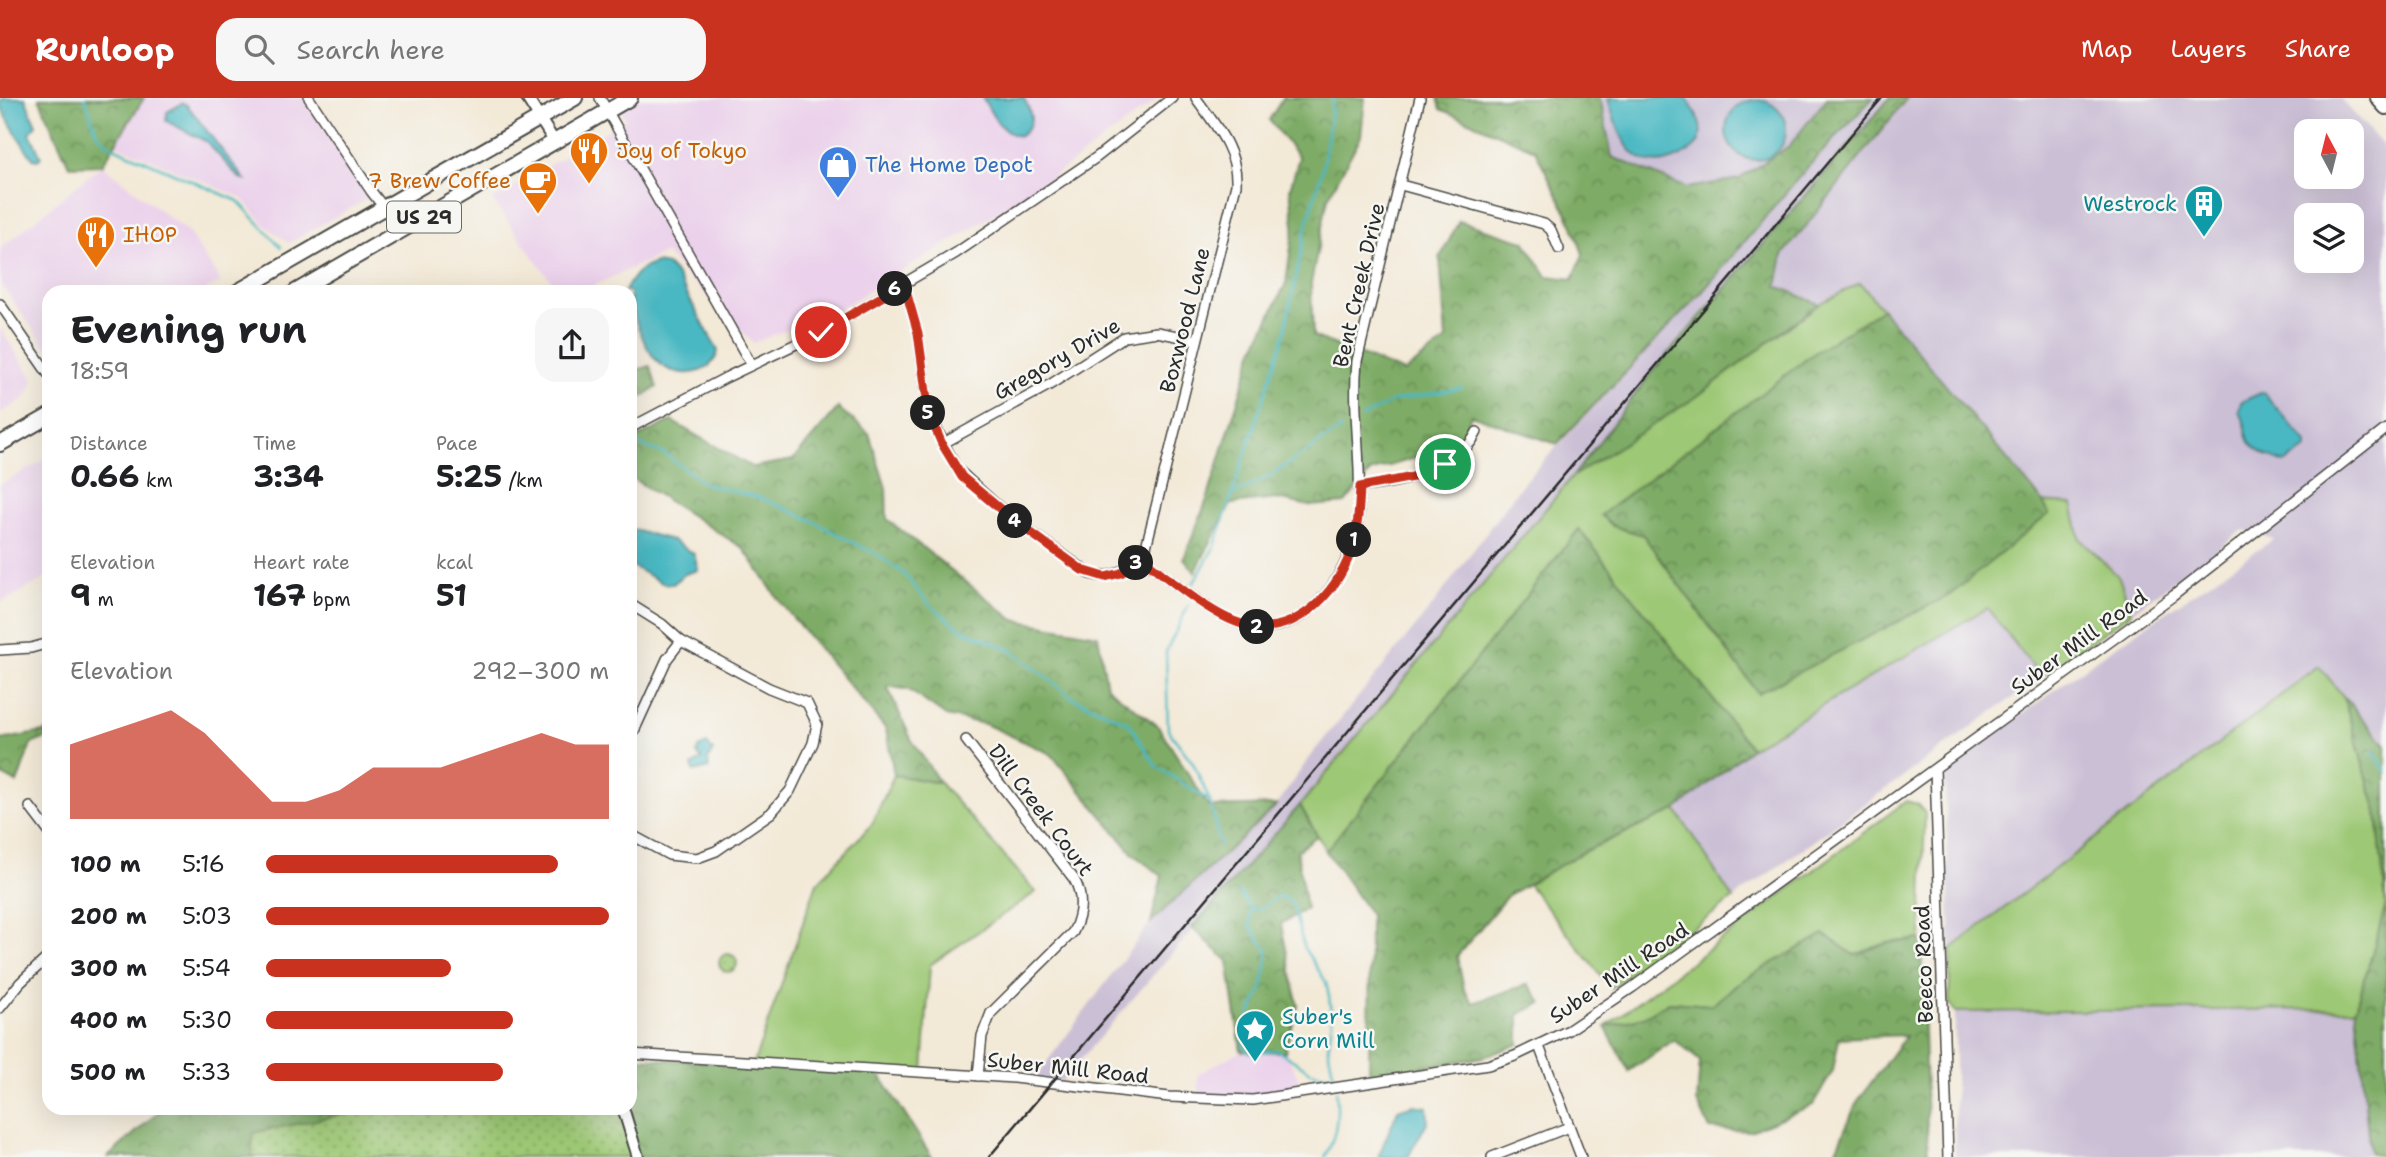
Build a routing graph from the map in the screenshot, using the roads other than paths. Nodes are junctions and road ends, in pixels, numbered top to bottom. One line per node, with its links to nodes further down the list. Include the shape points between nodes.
1 (309, 98): 14 (street)
2 (527, 98): 11 (street)
3 (575, 98): 11 (main road, US 29)
4 (630, 98): 9 (main road, US 29)
5 (1172, 98): 17 (street, via 1087,164)
6 (1196, 98): 21 (street, Boxwood Lane, via 1225,139 1237,175)
7 (1420, 98): 13 (street, Bent Creek Drive)
8 (2378, 98): 10 (main road)
9 (604, 105): 12 (main road, US 29); 22 (street)
10 (2386, 107)
11 (539, 119): 12 (street); 14 (main road, US 29)
12 (554, 141): 15 (main road, US 29)
13 (1401, 185): 16 (street, via 1544,224); 30 (street, Bent Creek Drive, via 1357,361 1354,405)
14 (386, 207): 15 (street); 18 (main road, US 29)
15 (401, 230): 19 (main road, US 29)
16 (1559, 249)
17 (904, 284): 22 (street, via 821,332); 29 (street, via 918,333 927,408)
18 (249, 285)
19 (307, 285)
20 (0, 304): 23 (street)
21 (1198, 340): 29 (street, Gregory Drive, via 1157,332 1124,337 1051,384); 31 (street, Boxwood Lane)
22 (751, 364): 25 (street)
23 (42, 365)
24 (42, 420): 28 (main road)
25 (637, 424)
26 (2386, 429): 38 (street, Suber Mill Road, via 2238,547)
27 (1476, 432): 30 (street, via 1466,450 1438,467)
28 (0, 444)
29 (942, 444): 31 (street, via 967,482 1082,570 1105,577)
30 (1360, 487): 31 (street, Bent Creek Drive, via 1356,533 1343,569 1315,606 1286,624 1257,627 1231,620)
31 (1143, 559)
32 (637, 608): 33 (street)
33 (681, 641): 36 (street, via 667,659); 41 (street, via 807,704 817,724 813,743 790,791 771,813 716,851 697,858 669,855)
34 (42, 645): 35 (street)
35 (0, 650)
36 (637, 725)
37 (966, 740): 46 (street, Dill Creek Court, via 1074,879 1081,897 1073,932 991,1013 982,1036)
38 (1935, 769): 44 (street, Suber Mill Road, via 1622,995); 52 (street, Beeco Road)
39 (30, 807): 40 (street)
40 (42, 823)
41 (637, 838)
42 (42, 963): 43 (street)
43 (0, 1008)
44 (1539, 1046): 46 (street, Suber Mill Road, via 1462,1071 1253,1100); 48 (street)
45 (637, 1054): 46 (street, Suber Mill Road)
46 (978, 1076)
47 (625, 1115): 49 (street)
48 (1569, 1127): 50 (street); 51 (street)
49 (638, 1157)
50 (1492, 1157)
51 (1581, 1157)
52 (1948, 1157)

